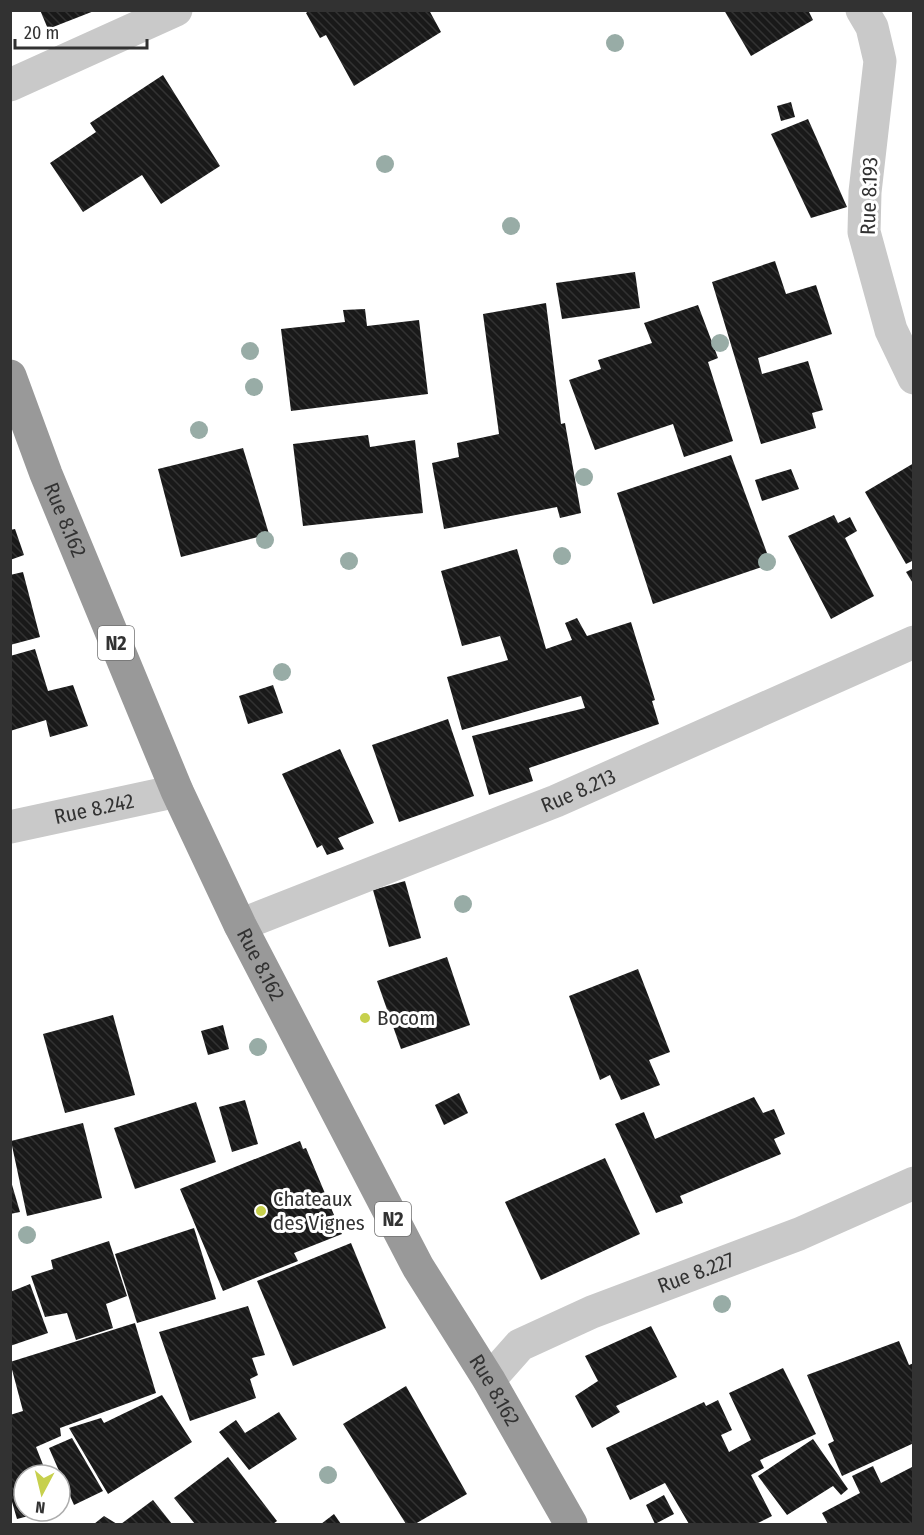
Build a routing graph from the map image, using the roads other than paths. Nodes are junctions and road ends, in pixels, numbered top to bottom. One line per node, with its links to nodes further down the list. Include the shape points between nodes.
1 (176, 10): 3 (street)
2 (862, 10): 5 (street, Rue 8.193, via 872,27 880,61 864,232 891,330)
3 (10, 85)
4 (10, 376): 7 (highway, Rue 8.162 / N2, via 46,474)
5 (914, 378)
6 (914, 642): 9 (street, Rue 8.213, via 556,801)
7 (177, 791): 8 (street, Rue 8.242); 9 (highway, Rue 8.162 / N2)
8 (10, 827)
9 (240, 925): 11 (highway, Rue 8.162 / N2, via 418,1267)
10 (914, 1183): 11 (street, Rue 8.227, via 799,1234 592,1312 519,1346)
11 (489, 1380): 12 (highway, Rue 8.162 / N2)
12 (571, 1524)

